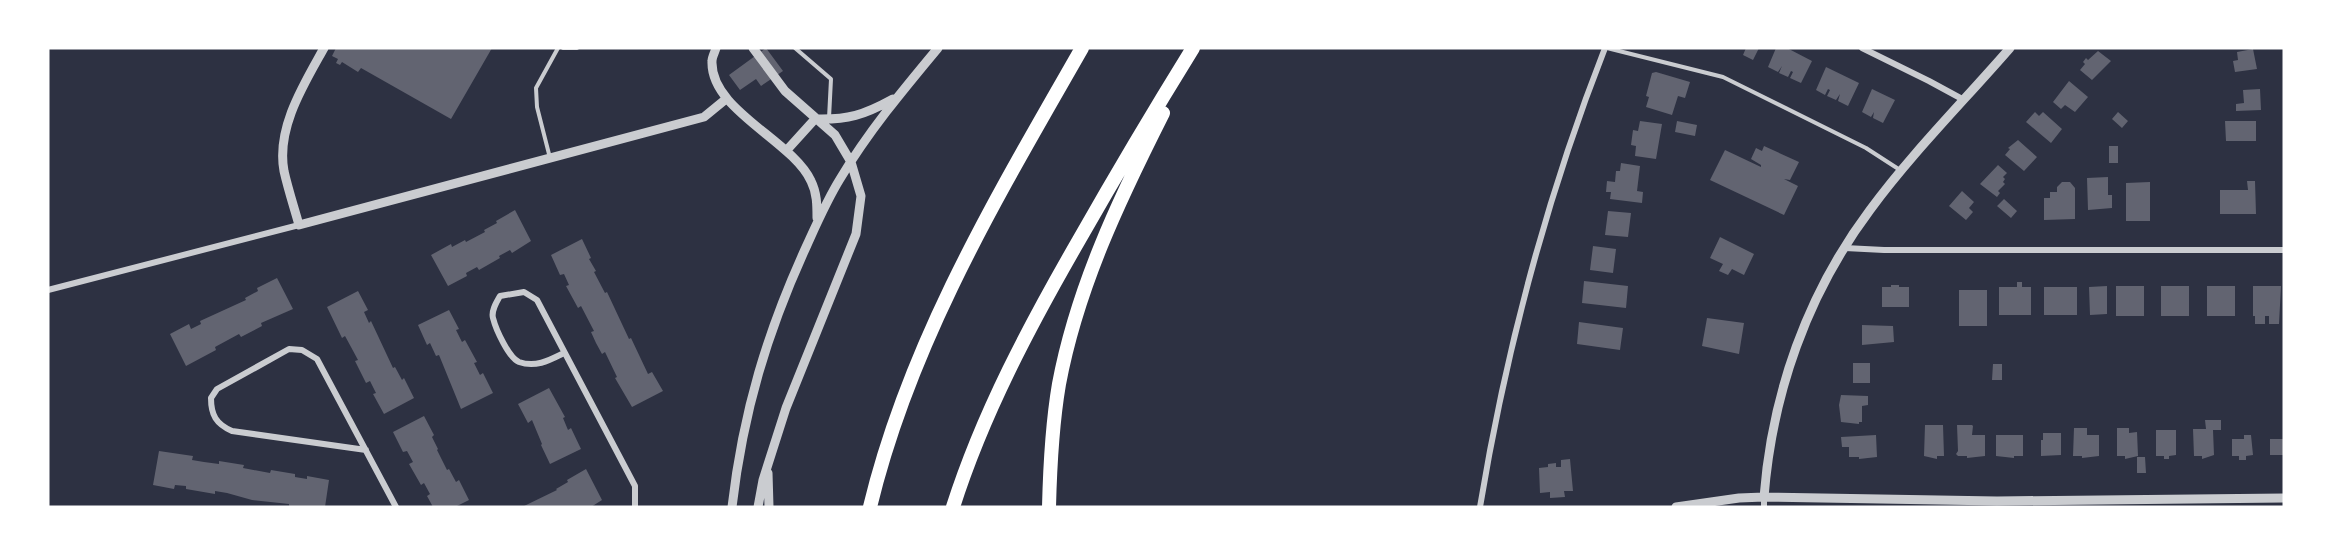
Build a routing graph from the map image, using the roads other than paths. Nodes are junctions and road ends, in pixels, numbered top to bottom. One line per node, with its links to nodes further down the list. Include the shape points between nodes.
1 (324, 48): 24 (street, via 301,90 285,134 284,169)
2 (558, 48): 20 (lane, via 536,88)
3 (563, 48): 4 (lane)
4 (577, 48)
5 (716, 48): 15 (street, via 712,62)
6 (753, 48): 17 (street, via 774,78)
7 (795, 48): 18 (lane, via 831,79)
8 (938, 48): 14 (street)
9 (1082, 48): 38 (highway, via 934,322 897,416)
10 (1195, 48): 39 (highway, via 1037,315 985,422); 40 (highway, via 1133,171 1083,293 1066,351 1055,412)
11 (1606, 48): 22 (lane, via 1723,77 1866,148); 41 (street, via 1560,173 1526,286)
12 (2010, 48): 16 (street)
13 (1865, 49): 16 (street)
14 (898, 97): 18 (street, via 863,115); 21 (street)
15 (726, 99): 19 (street); 20 (street, via 704,117)
16 (1964, 100): 22 (street)
17 (815, 119): 18 (street); 19 (street); 21 (street, via 835,135)
18 (829, 119)
19 (786, 151): 23 (street, via 811,181 817,199)
20 (550, 159): 24 (street)
21 (851, 162): 23 (street); 30 (street, via 861,196 856,234)
22 (1901, 171): 25 (street)
23 (817, 223): 35 (street, via 757,373)
24 (299, 225): 27 (street)
25 (1845, 248): 26 (street); 32 (street, via 1812,306 1790,363 1776,418)
26 (2284, 250)
27 (48, 290)
28 (564, 353): 28 (street, via 537,300 524,292 500,297 492,317 509,354 518,362 544,363); 34 (street, via 635,486)
29 (366, 450): 29 (street, via 232,431 213,416 210,398 218,389 289,349 302,350 317,359); 33 (street)
30 (768, 462): 36 (street); 37 (street)
31 (2284, 498): 32 (street)
32 (1764, 502): 42 (street, via 1739,498)
33 (396, 507)
34 (635, 507)
35 (732, 507)
36 (758, 507)
37 (770, 507)
38 (870, 507)
39 (953, 507)
40 (1049, 507)
41 (1480, 507)
42 (1676, 507)

